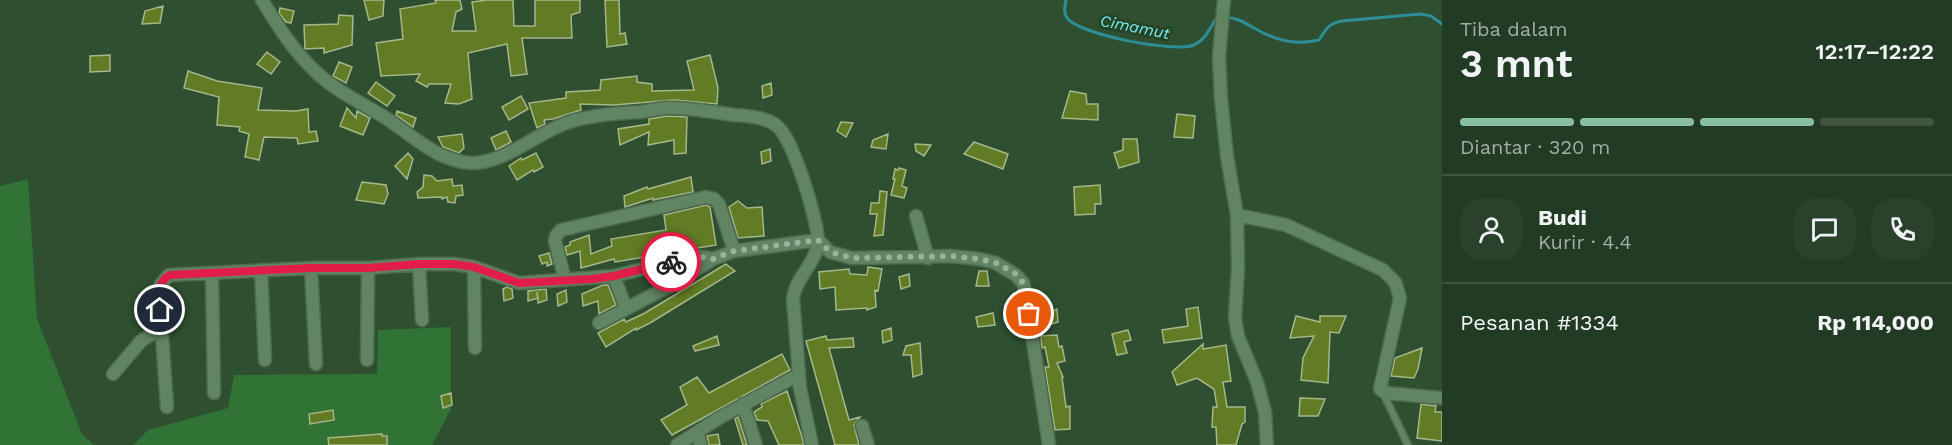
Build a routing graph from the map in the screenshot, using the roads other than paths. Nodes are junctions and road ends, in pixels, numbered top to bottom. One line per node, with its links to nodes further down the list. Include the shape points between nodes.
1 (262, 0): 5 (street, via 278,27 317,73 440,154 458,161 472,163 499,158 571,121 613,112 666,108 771,122 779,127 794,153)
2 (1223, 11): 3 (street, via 1221,99)
3 (1237, 215): 27 (street, via 1286,225 1378,267 1395,282 1400,298 1380,387); 40 (street, via 1238,336 1257,382)
4 (916, 216): 7 (street)
5 (818, 240): 6 (street); 7 (street, via 830,252 852,258); 26 (street, via 794,296)
6 (734, 251): 8 (street); 16 (street, via 719,204 706,196 561,230 555,240)
7 (928, 258): 39 (street, via 951,256 996,263 1016,274 1023,283)
8 (713, 259): 15 (street, via 696,256); 17 (street)
9 (419, 264): 10 (street); 12 (street); 18 (street)
10 (474, 267): 16 (street, via 519,283); 21 (street)
11 (311, 268): 12 (street); 13 (street); 24 (street)
12 (368, 268): 23 (street)
13 (261, 270): 14 (street); 22 (street)
14 (212, 273): 20 (street, via 165,278 159,291); 28 (street)
15 (614, 276): 16 (street); 17 (street)
16 (565, 280)
17 (626, 309): 19 (street)
18 (422, 320)
19 (599, 323)
20 (161, 328): 25 (street, via 141,341); 31 (street)
21 (475, 348)
22 (265, 360)
23 (367, 360)
24 (316, 364)
25 (113, 374)
26 (798, 375): 30 (street); 37 (street)
27 (1383, 392): 29 (street); 41 (lane)
28 (214, 393)
29 (1442, 398)
30 (743, 404): 33 (street); 36 (street)
31 (167, 407)
32 (862, 426): 38 (street)
33 (697, 432): 34 (street); 35 (street)
34 (676, 445)
35 (701, 445)
36 (756, 445)
37 (812, 445)
38 (868, 445)
39 (1049, 445)
40 (1268, 445)
41 (1408, 445)

